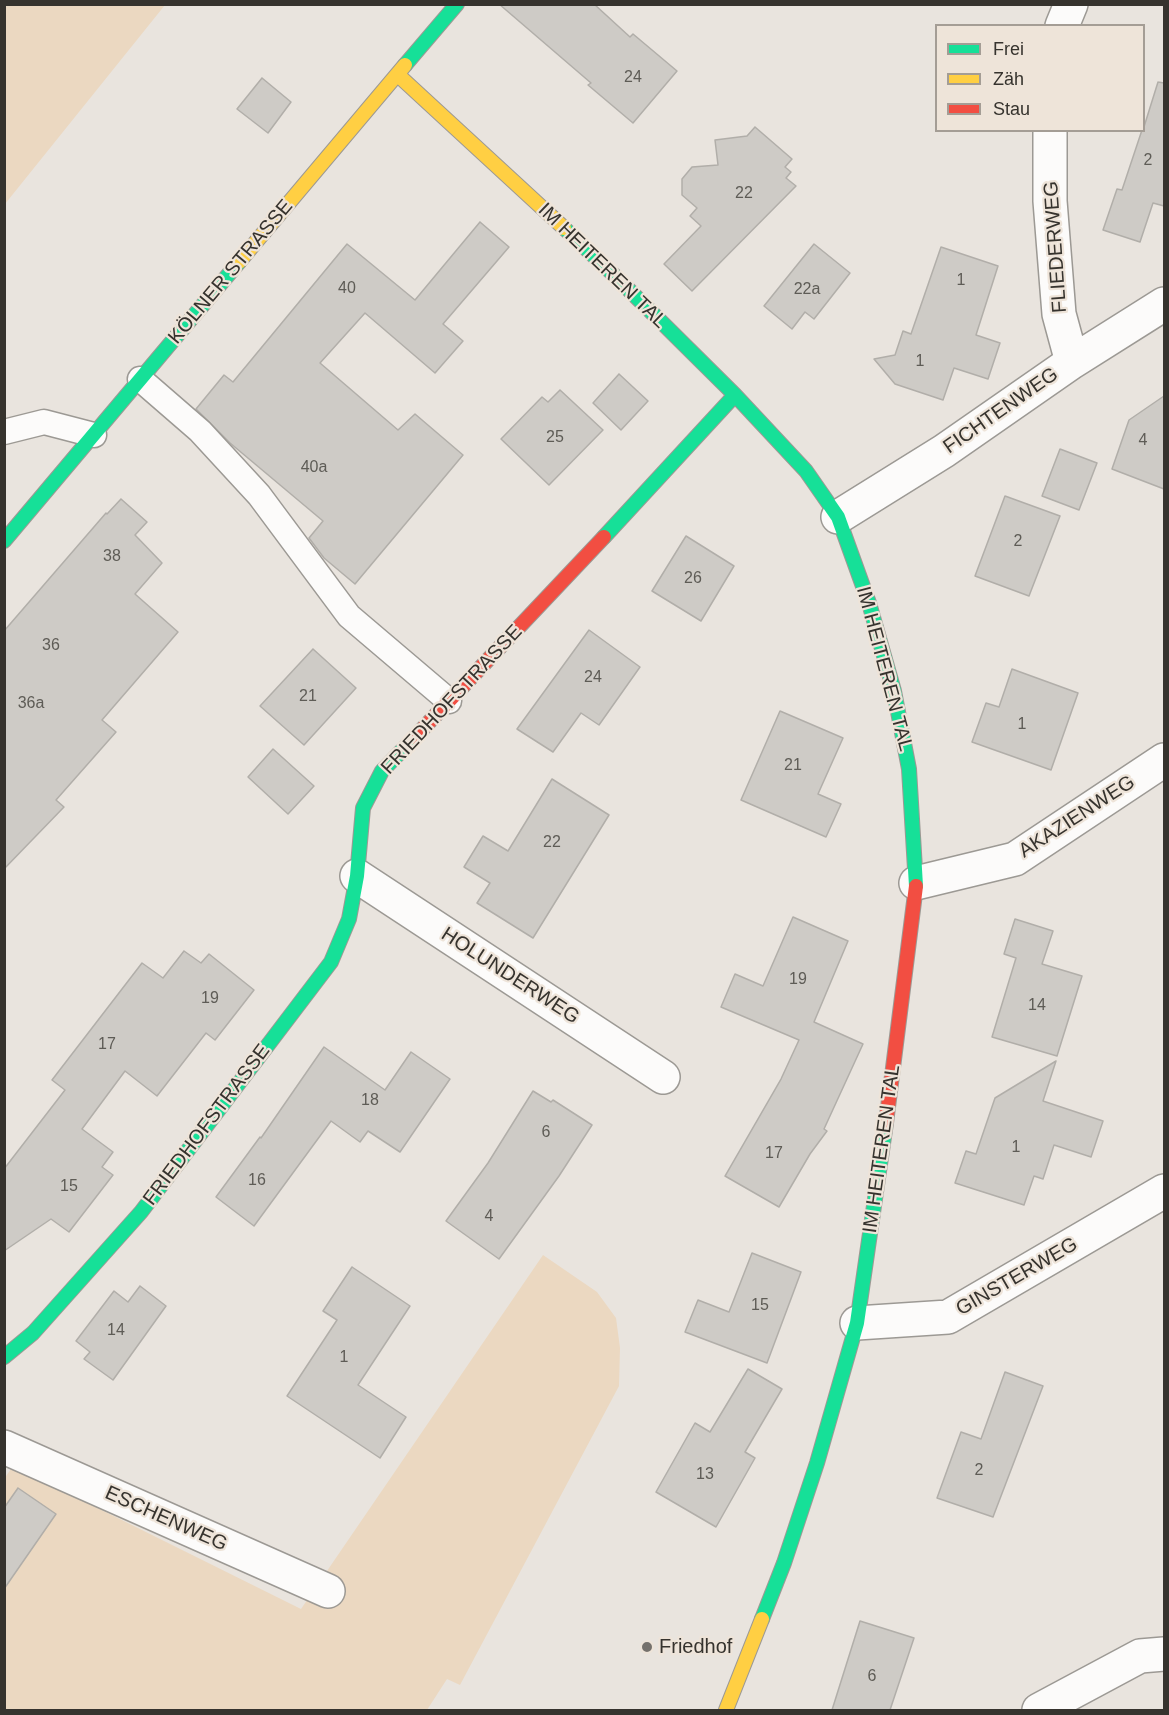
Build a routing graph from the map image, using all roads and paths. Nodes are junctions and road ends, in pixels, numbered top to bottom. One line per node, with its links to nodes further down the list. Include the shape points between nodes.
1 (457, 4): 4 (street, KÖLNER STRASSE)
2 (1071, 4): 3 (street)
3 (1063, 24)
4 (398, 75): 8 (street, KÖLNER STRASSE); 9 (street, IM HEITEREN TAL, via 615,276)
5 (1050, 132): 7 (street, FLIEDERWEG, via 1050,201 1059,314)
6 (1164, 304): 7 (street, FICHTENWEG)
7 (1072, 362): 12 (street, FICHTENWEG, via 944,451)
8 (140, 379): 11 (street, KÖLNER STRASSE); 14 (lane, via 200,431 259,495 349,616)
9 (735, 394): 12 (street, IM HEITEREN TAL, via 806,471); 14 (street, FRIEDHOFSTRASSE)
10 (4, 432): 11 (lane, via 44,422)
11 (94, 435): 13 (street, KÖLNER STRASSE)
12 (838, 517): 17 (street, IM HEITEREN TAL, via 869,603 894,691 909,769)
13 (4, 541)
14 (449, 701): 16 (street, FRIEDHOFSTRASSE, via 382,771 363,808)
15 (1164, 759): 17 (street, AKAZIENWEG, via 1015,859)
16 (357, 876): 18 (street, HOLUNDERWEG); 21 (street, FRIEDHOFSTRASSE, via 349,919 331,962 141,1212 33,1333)
17 (916, 883): 20 (street, IM HEITEREN TAL)
18 (663, 1077)
19 (1164, 1191): 20 (street, GINSTERWEG, via 948,1317)
20 (857, 1323): 25 (street, IM HEITEREN TAL, via 784,1563)
21 (4, 1357)
22 (4, 1447): 23 (street, ESCHENWEG)
23 (328, 1591)
24 (1164, 1654): 26 (street, via 1140,1656)
25 (726, 1710)
26 (1039, 1710)

